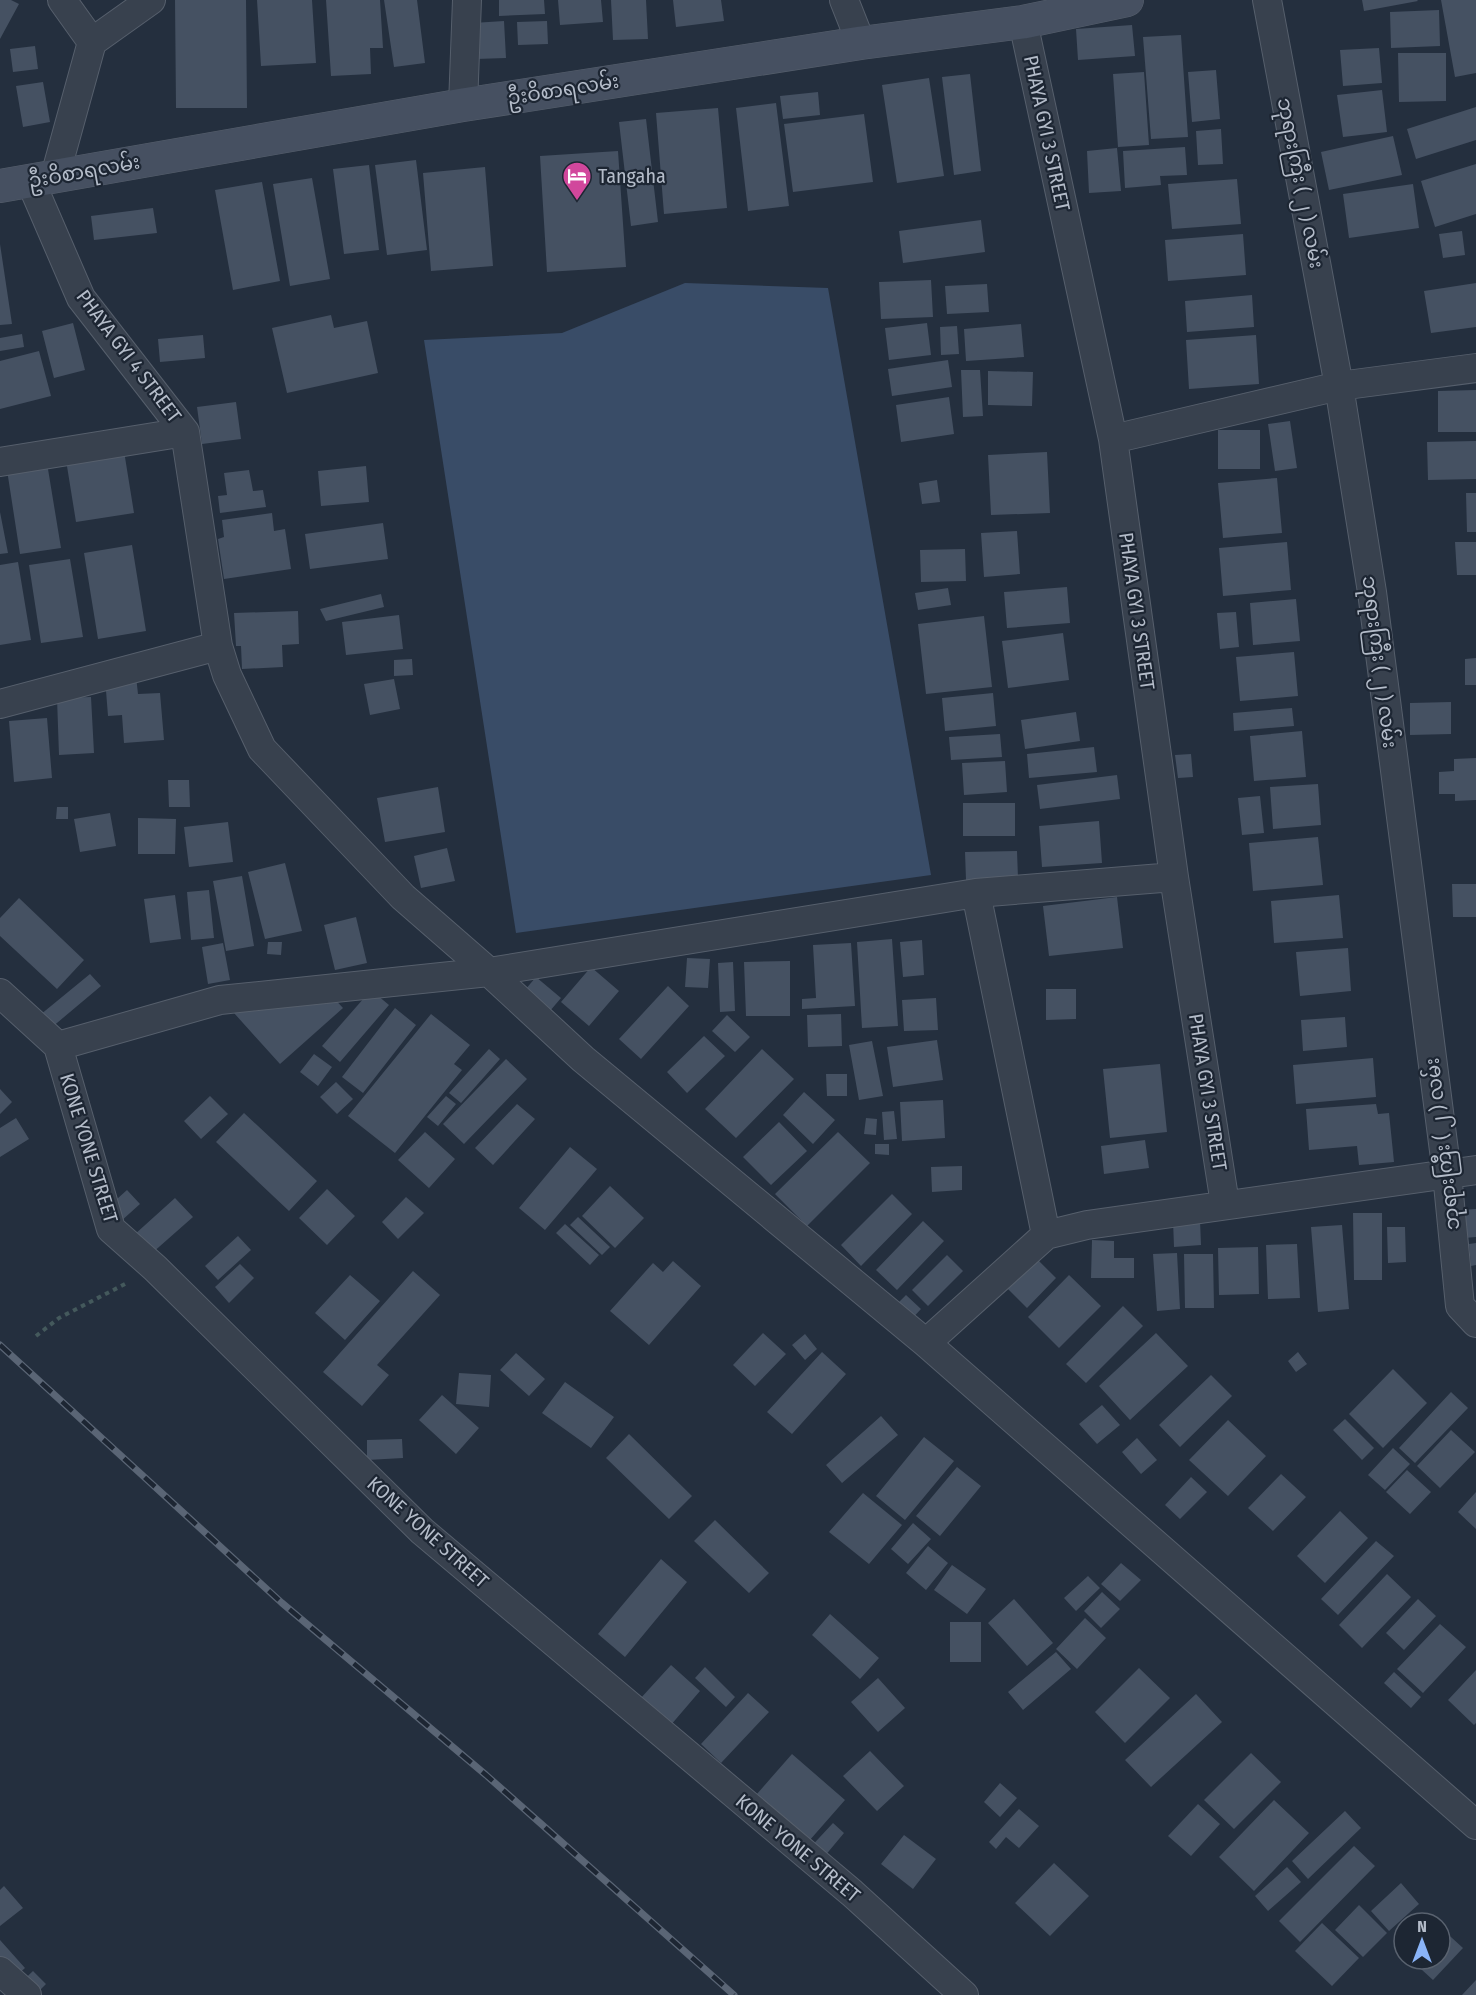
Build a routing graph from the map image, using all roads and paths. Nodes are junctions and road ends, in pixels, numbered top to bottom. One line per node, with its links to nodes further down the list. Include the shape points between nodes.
1 (62, 0): 8 (street)
2 (152, 0): 8 (street)
3 (467, 0): 10 (street)
4 (844, 0): 9 (street)
5 (1127, 0): 7 (street, ဦးဝိစာရလမ်း)
6 (1267, 0): 13 (street, ဘုရားကြီး ( ၂ ) လမ်း)
7 (1023, 22): 9 (street, ဦးဝိစာရလမ်း); 15 (street, PHAYA GYI 3 STREET)
8 (92, 42): 11 (street)
9 (861, 43): 10 (street, ဦးဝိစာရလမ်း)
10 (463, 105): 11 (street, ဦးဝိစာရလမ်း)
11 (28, 181): 14 (street, PHAYA GYI 4 STREET, via 81,298)
12 (1476, 368): 13 (street)
13 (1339, 386): 15 (street); 25 (street, ဘုရားကြီး ( ၂ ) လမ်း, via 1372,592)
14 (185, 432): 16 (street); 17 (street, PHAYA GYI 4 STREET)
15 (1113, 439): 19 (street, PHAYA GYI 3 STREET)
16 (0, 462)
17 (218, 646): 18 (street); 21 (street, PHAYA GYI 4 STREET, via 227,675 262,749 403,897)
18 (0, 704)
19 (1174, 877): 20 (street); 26 (street, PHAYA GYI 3 STREET)
20 (976, 893): 21 (street); 27 (street)
21 (489, 972): 23 (street, via 220,1000); 31 (street, PHAYA GYI 4 STREET, via 583,1059)
22 (0, 993): 23 (street, KONE YONE STREET)
23 (58, 1046): 28 (street, KONE YONE STREET, via 111,1229)
24 (1476, 1170): 25 (street)
25 (1447, 1174): 26 (street); 29 (street, ဘုရားကြီး ( ၂ ) လမ်း, via 1460,1306)
26 (1226, 1204): 27 (street)
27 (1046, 1235): 31 (street)
28 (155, 1268): 30 (path, via 59,1318); 35 (street, KONE YONE STREET, via 422,1531 852,1893)
29 (1476, 1323)
30 (36, 1336)
31 (926, 1344): 32 (street, PHAYA GYI 4 STREET)
32 (1476, 1826)
33 (0, 1971): 34 (street)
34 (27, 1995)
35 (964, 1995)

